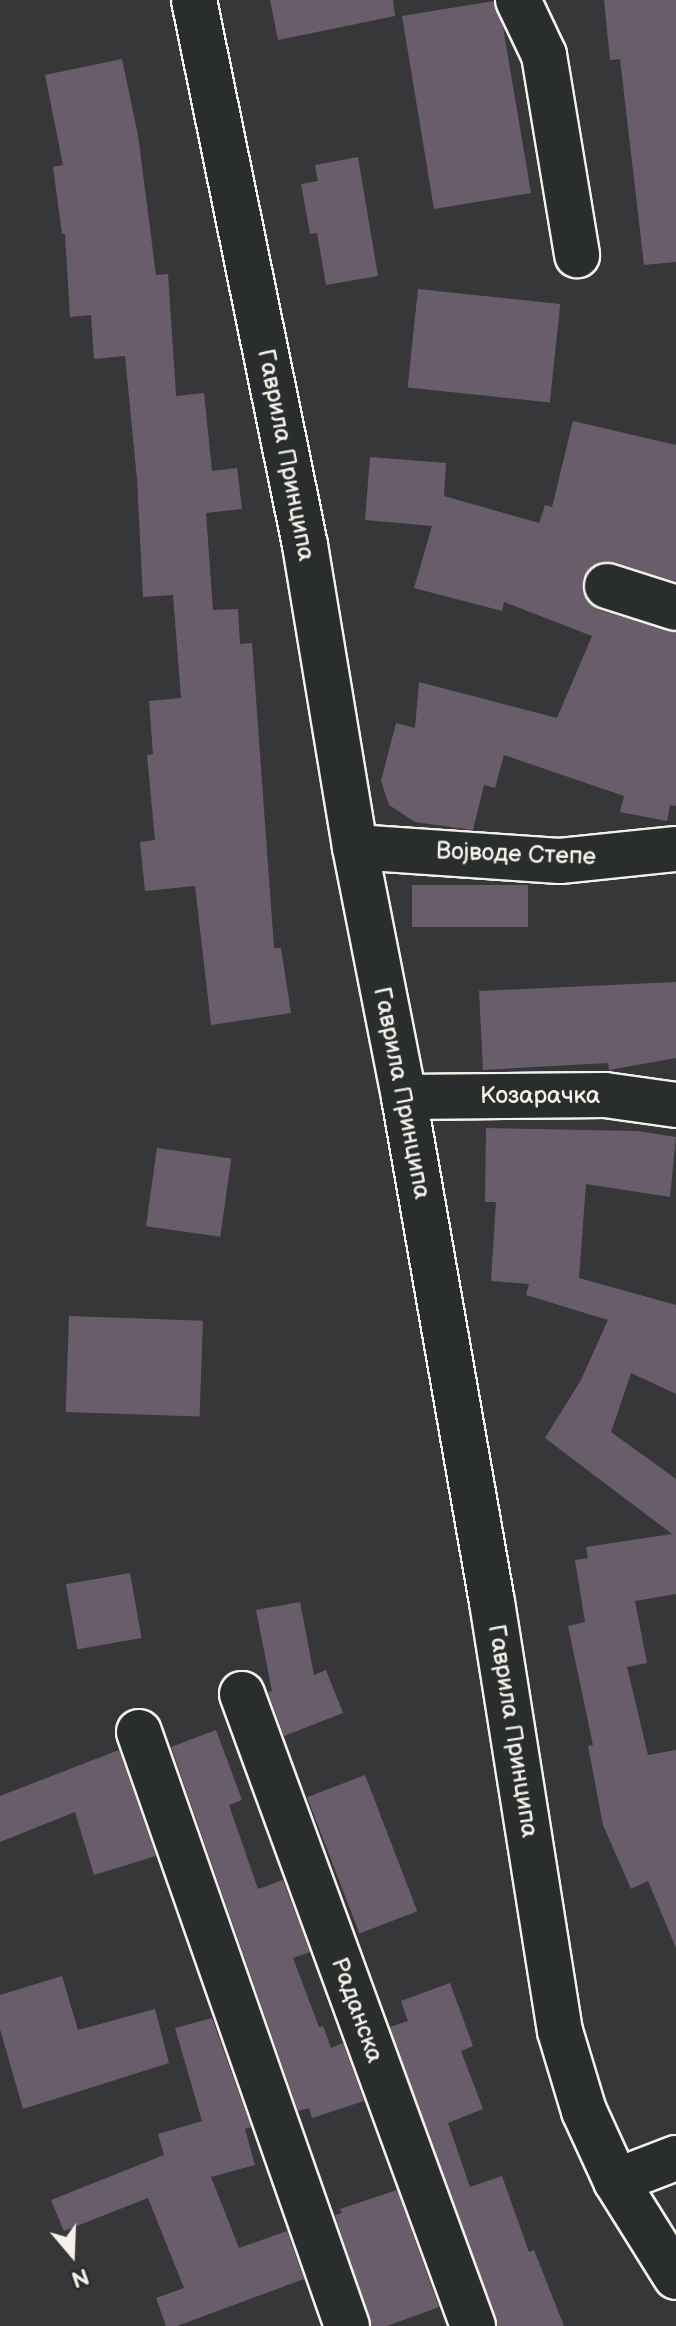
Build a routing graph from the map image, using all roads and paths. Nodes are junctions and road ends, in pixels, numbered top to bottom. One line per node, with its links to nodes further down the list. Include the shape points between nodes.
1 (194, 0): 6 (street, Гаврила Принципа, via 305,545)
2 (518, 0): 3 (street, via 544,55)
3 (577, 255)
4 (607, 586): 5 (street)
5 (676, 608)
6 (355, 847): 7 (street, Војводе Степе, via 560,861); 8 (street, Гаврила Принципа)
7 (676, 849)
8 (404, 1097): 9 (street, Козарачка, via 605,1095); 13 (street, Гаврила Принципа, via 560,2031 584,2111)
9 (676, 1105)
10 (242, 1694): 16 (street, Раданска)
11 (139, 1732): 15 (street)
12 (676, 2158): 13 (street)
13 (616, 2181): 14 (street, Гаврила Принципа)
14 (676, 2277)
15 (347, 2326)
16 (473, 2326)

